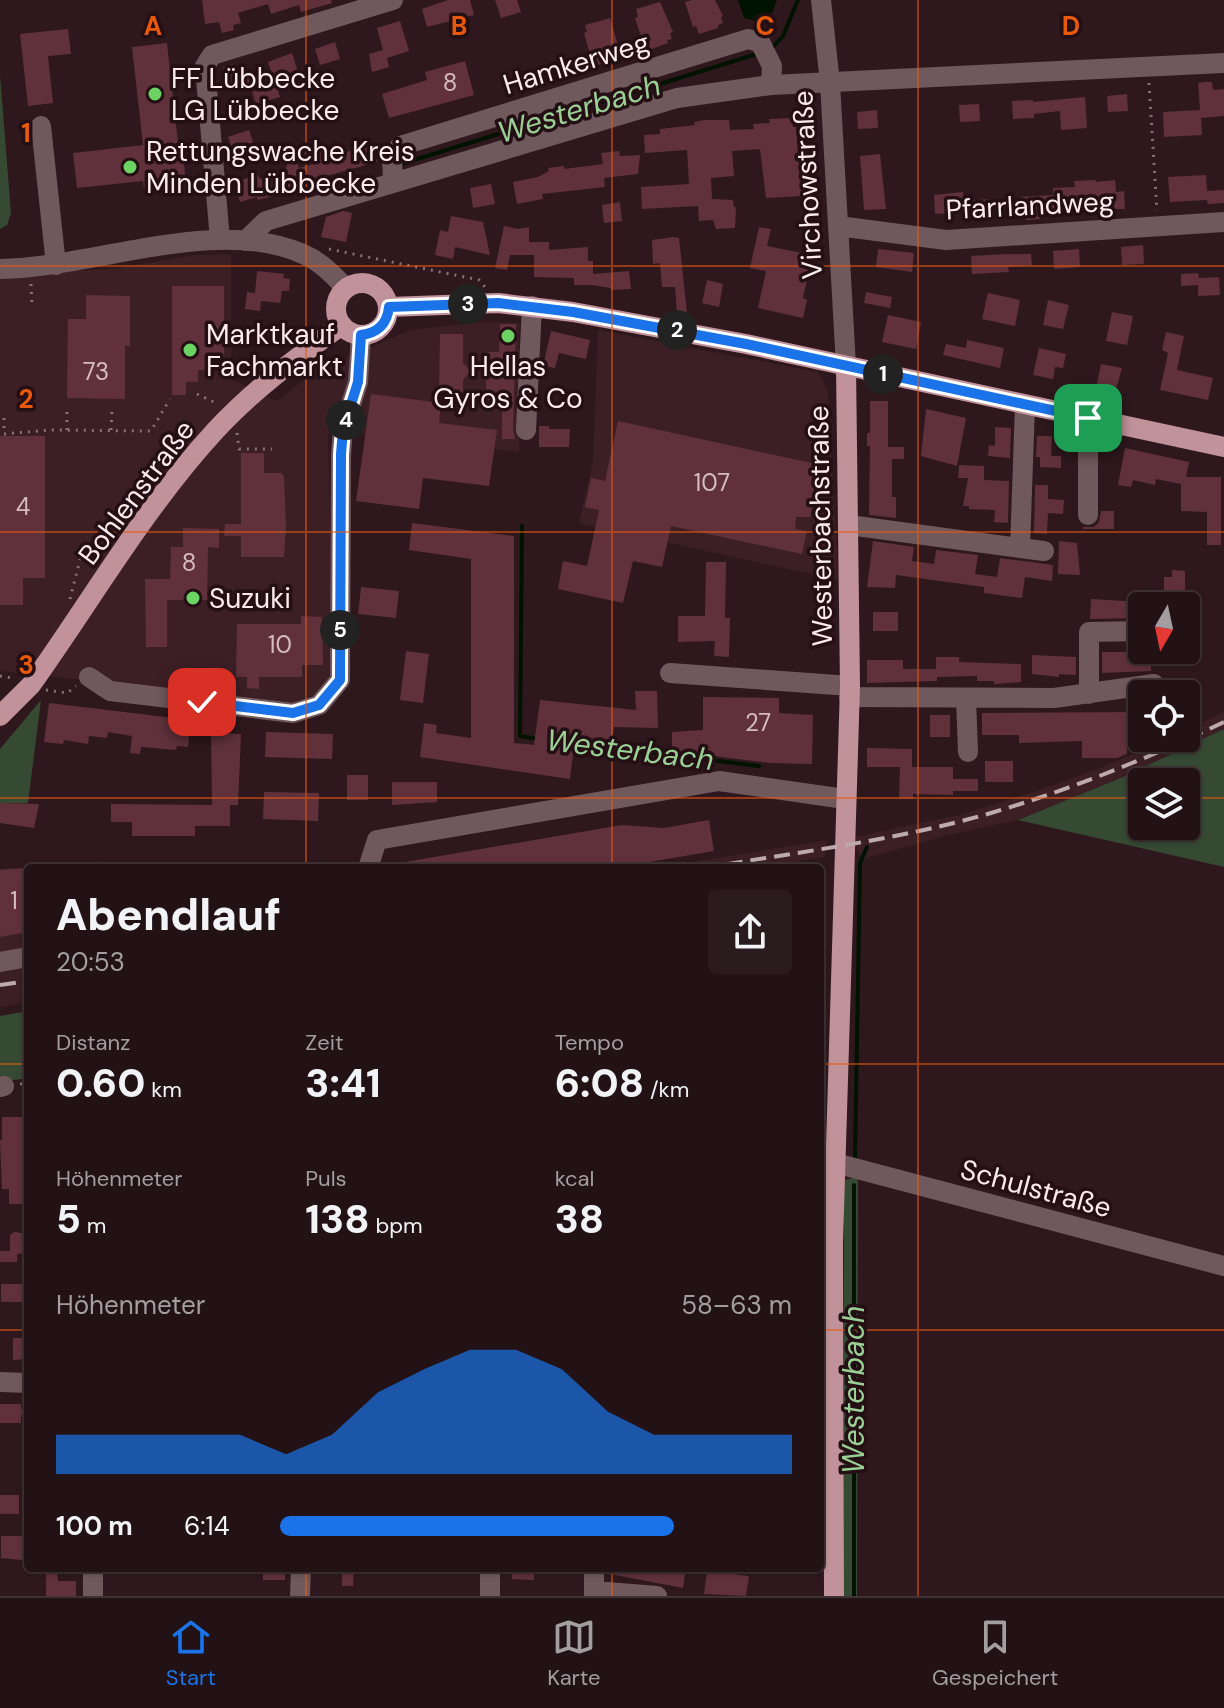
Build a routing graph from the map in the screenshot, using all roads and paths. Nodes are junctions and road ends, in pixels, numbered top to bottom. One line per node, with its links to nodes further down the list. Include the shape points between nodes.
1 (393, 0): 3 (street)
2 (821, 0): 6 (street, Virchowstraße)
3 (358, 5): 13 (street, via 212,55 205,66)
4 (1224, 63): 5 (street)
5 (1149, 68): 6 (street); 12 (path)
6 (830, 83): 7 (street); 11 (street, Virchowstraße)
7 (771, 85): 9 (street, via 677,98); 9 (street, Hamkerweg, via 772,66 760,42 748,39 400,146 392,158)
8 (41, 126): 16 (street)
9 (393, 181): 14 (street, via 266,221)
10 (1224, 222): 12 (street, Pfarrlandweg)
11 (838, 226): 12 (street, Pfarrlandweg, via 946,240); 26 (street, Virchowstraße)
12 (1158, 226)
13 (220, 240): 14 (street); 16 (street)
14 (245, 241): 15 (street, via 281,245)
15 (306, 255): 19 (street); 20 (path, via 330,249 479,280)
16 (56, 265): 18 (street)
17 (0, 269): 18 (street)
18 (30, 269): 23 (path)
19 (346, 288): 22 (main road, via 369,283 383,292); 24 (main road, via 336,310)
20 (498, 303): 21 (main road); 22 (main road)
21 (532, 306): 26 (main road); 37 (street)
22 (389, 307): 25 (main road, via 381,327)
23 (32, 308)
24 (342, 325): 25 (main road); 32 (main road, Bohlenstraße)
25 (361, 335): 49 (street, via 358,382 341,454 340,680 319,705 293,713 110,691)
26 (846, 366): 29 (main road); 42 (main road, Westerbachstraße)
27 (197, 394): 32 (path)
28 (170, 399): 36 (path, via 151,431)
29 (1025, 405): 34 (main road); 44 (street)
30 (67, 410): 35 (path)
31 (112, 411): 36 (path)
32 (234, 412): 40 (path, via 239,449); 46 (main road, Bohlenstraße, via 184,466)
33 (4, 418): 38 (path)
34 (1088, 418): 39 (main road); 41 (street)
35 (67, 430): 36 (path); 38 (path)
36 (111, 430)
37 (526, 430)
38 (2, 434)
39 (1224, 447)
40 (272, 449)
41 (1088, 515)
42 (849, 525): 44 (street); 52 (main road, Westerbachstraße)
43 (83, 548): 46 (path, via 70,594)
44 (1020, 548): 45 (street)
45 (1044, 551)
46 (74, 625): 50 (main road, Bohlenstraße)
47 (1128, 631): 53 (street, via 1089,632)
48 (670, 673): 52 (street, Westerbachstraße)
49 (89, 677): 50 (path, via 67,693)
50 (31, 685): 55 (main road, Bohlenstraße)
51 (1128, 688): 53 (street)
52 (850, 691): 54 (street); 57 (main road, Westerbachstraße)
53 (1089, 694): 54 (street)
54 (966, 698): 56 (street)
55 (0, 716)
56 (968, 752)
57 (845, 799): 58 (street, via 719,781 377,840); 61 (main road, Westerbachstraße)
58 (369, 864)
59 (24, 958): 60 (street)
60 (0, 962)
61 (835, 1163): 62 (street, Schulstraße); 65 (main road, Westerbachstraße)
62 (1224, 1266)
63 (0, 1382): 64 (street)
64 (24, 1383)
65 (827, 1442): 75 (main road, Westerbachstraße)
66 (93, 1572): 71 (street)
67 (301, 1572): 72 (street)
68 (490, 1572): 73 (street)
69 (594, 1572): 70 (street)
70 (594, 1594): 74 (street)
71 (93, 1596)
72 (300, 1596)
73 (490, 1596)
74 (657, 1596)
75 (834, 1596)

